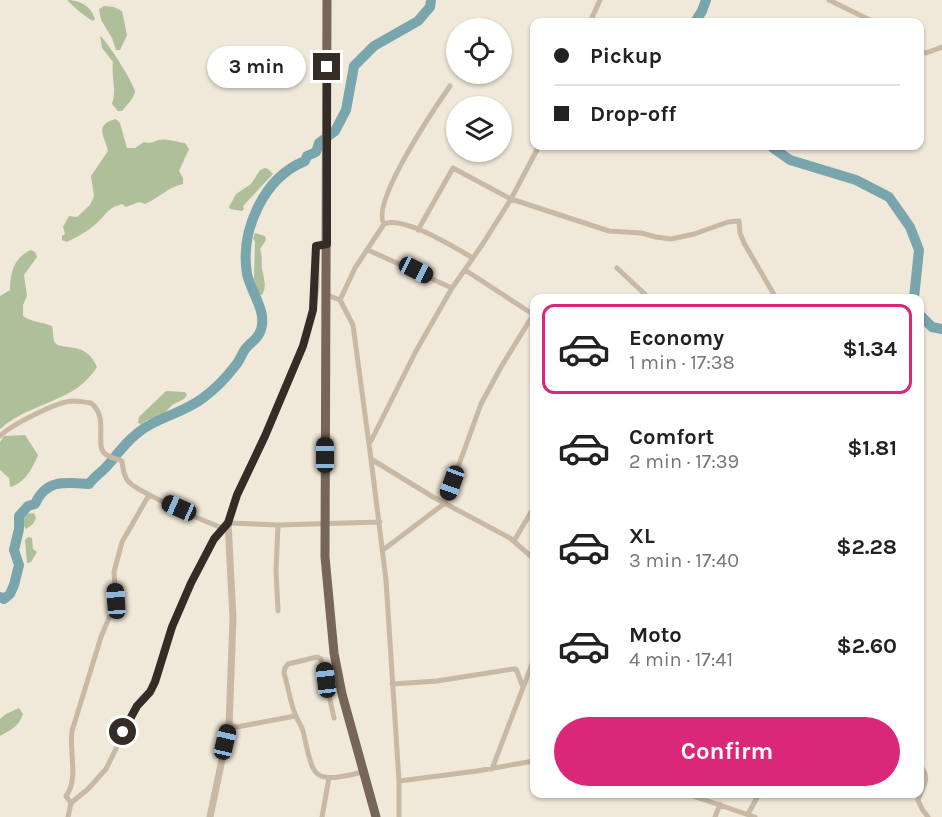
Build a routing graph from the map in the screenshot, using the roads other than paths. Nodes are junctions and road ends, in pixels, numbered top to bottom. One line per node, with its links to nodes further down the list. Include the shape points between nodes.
1 (327, 0): 13 (main road)
2 (600, 0): 4 (street)
3 (829, 0): 5 (street)
4 (593, 18)
5 (866, 18)
6 (942, 47): 7 (street)
7 (924, 52)
8 (450, 86): 11 (street, via 397,172 381,216)
9 (537, 150): 10 (street)
10 (511, 199): 12 (street, via 453,168); 15 (street); 20 (street, via 609,231 641,232 671,239 739,221 744,243)
11 (384, 224): 12 (street, via 394,222); 14 (street)
12 (418, 230): 15 (street)
13 (327, 244): 21 (main road); 33 (street, via 316,246 313,310 303,346)
14 (368, 249): 18 (street); 22 (street)
15 (473, 258): 17 (street)
16 (617, 268): 19 (street)
17 (465, 270): 18 (street); 23 (street)
18 (452, 288): 26 (street)
19 (646, 294)
20 (774, 294)
21 (327, 295): 22 (street); 32 (main road)
22 (340, 300): 26 (street, via 353,325)
23 (530, 312)
24 (530, 321): 29 (street, via 482,404)
25 (0, 436): 28 (street, via 17,423 61,404 91,403 99,412 105,454 122,461 129,483)
26 (370, 442): 27 (street)
27 (371, 459): 29 (street); 31 (street)
28 (149, 495): 33 (street); 55 (street, via 122,542 114,572 116,601 72,731 72,789 66,796)
29 (445, 503): 35 (street); 36 (street)
30 (530, 514): 35 (street)
31 (380, 522): 32 (street); 36 (street)
32 (326, 523): 34 (street); 48 (main road, via 334,653)
33 (226, 525): 34 (street); 44 (street, via 233,595); 55 (street, via 214,539 191,583 150,692 137,706 105,769)
34 (278, 525): 38 (street)
35 (514, 541): 37 (street)
36 (383, 550): 40 (street)
37 (530, 555)
38 (278, 610)
39 (530, 669): 41 (street)
40 (392, 684): 41 (street, via 516,669); 50 (street)
41 (523, 687): 46 (street)
42 (295, 716): 43 (street, via 285,668 317,657 323,661); 44 (street, via 237,728); 49 (street, via 303,731 311,767)
43 (334, 718)
44 (229, 726): 59 (street)
45 (530, 762): 46 (street)
46 (492, 769): 50 (street)
47 (924, 770): 51 (street)
48 (363, 772): 49 (street); 61 (main road)
49 (329, 778): 60 (street)
50 (399, 781): 62 (street)
51 (924, 786)
52 (700, 798): 56 (street)
53 (757, 798): 57 (street)
54 (919, 798): 65 (street)
55 (71, 803): 58 (street)
56 (720, 804): 57 (street); 63 (street)
57 (748, 814): 64 (street)
58 (68, 817)
59 (210, 817)
60 (322, 817)
61 (376, 817)
62 (399, 817)
63 (715, 817)
64 (755, 817)
65 (928, 817)

